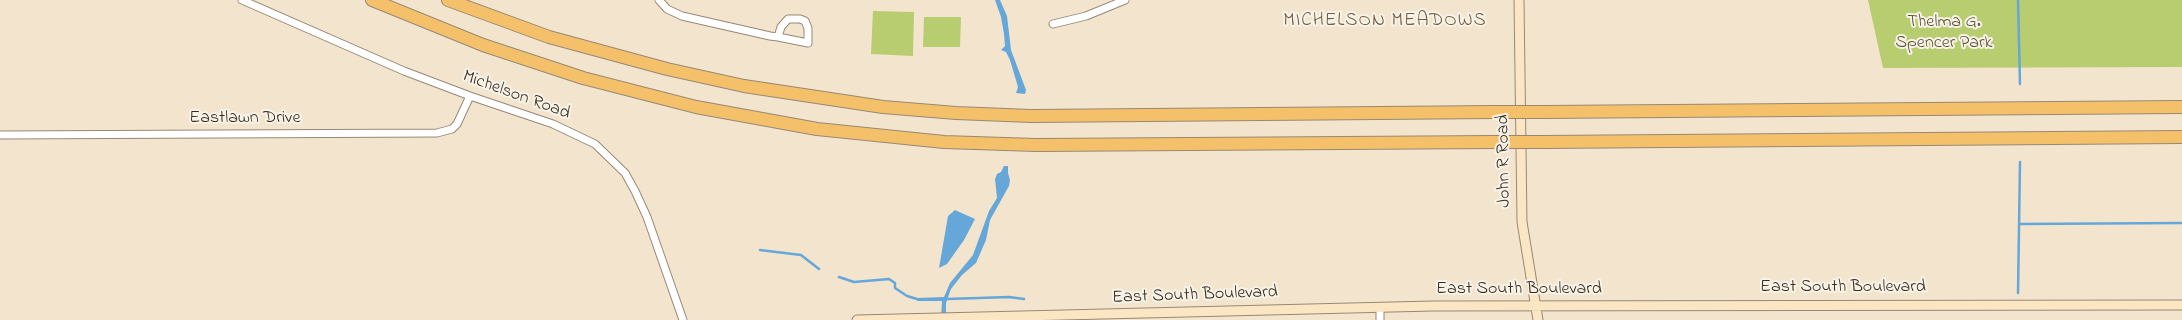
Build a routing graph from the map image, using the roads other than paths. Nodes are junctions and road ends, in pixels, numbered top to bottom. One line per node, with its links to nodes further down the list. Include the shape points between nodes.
1 (242, 0): 9 (street, Michelson Road, via 351,49)
2 (372, 0): 12 (highway, bridge, via 483,45 583,78 696,107 817,129 928,141 1036,145)
3 (448, 0): 10 (highway, bridge, via 549,36 667,69 751,87 884,107 956,113 1031,116)
4 (659, 0): 8 (street, via 667,9 682,16)
5 (1125, 0): 7 (street, via 1086,16)
6 (1519, 0): 13 (street, John R Road, via 1521,205)
7 (1053, 24)
8 (778, 37): 8 (street, via 808,43 808,28 800,19 788,19 781,27)
9 (470, 96): 11 (street, Eastlawn Drive, via 457,124 452,129 437,133); 16 (street, Michelson Road, via 573,133 595,144 625,173 647,217)
10 (2182, 107)
11 (0, 135)
12 (2182, 137)
13 (1535, 305): 14 (street, East South Boulevard); 15 (street, East South Boulevard); 20 (street, John R Road)
14 (2182, 305)
15 (1380, 307): 18 (street, East South Boulevard); 19 (street)
16 (683, 320)
17 (857, 320): 18 (street, East South Boulevard)
18 (877, 320)
19 (1380, 320)
20 (1538, 320)

